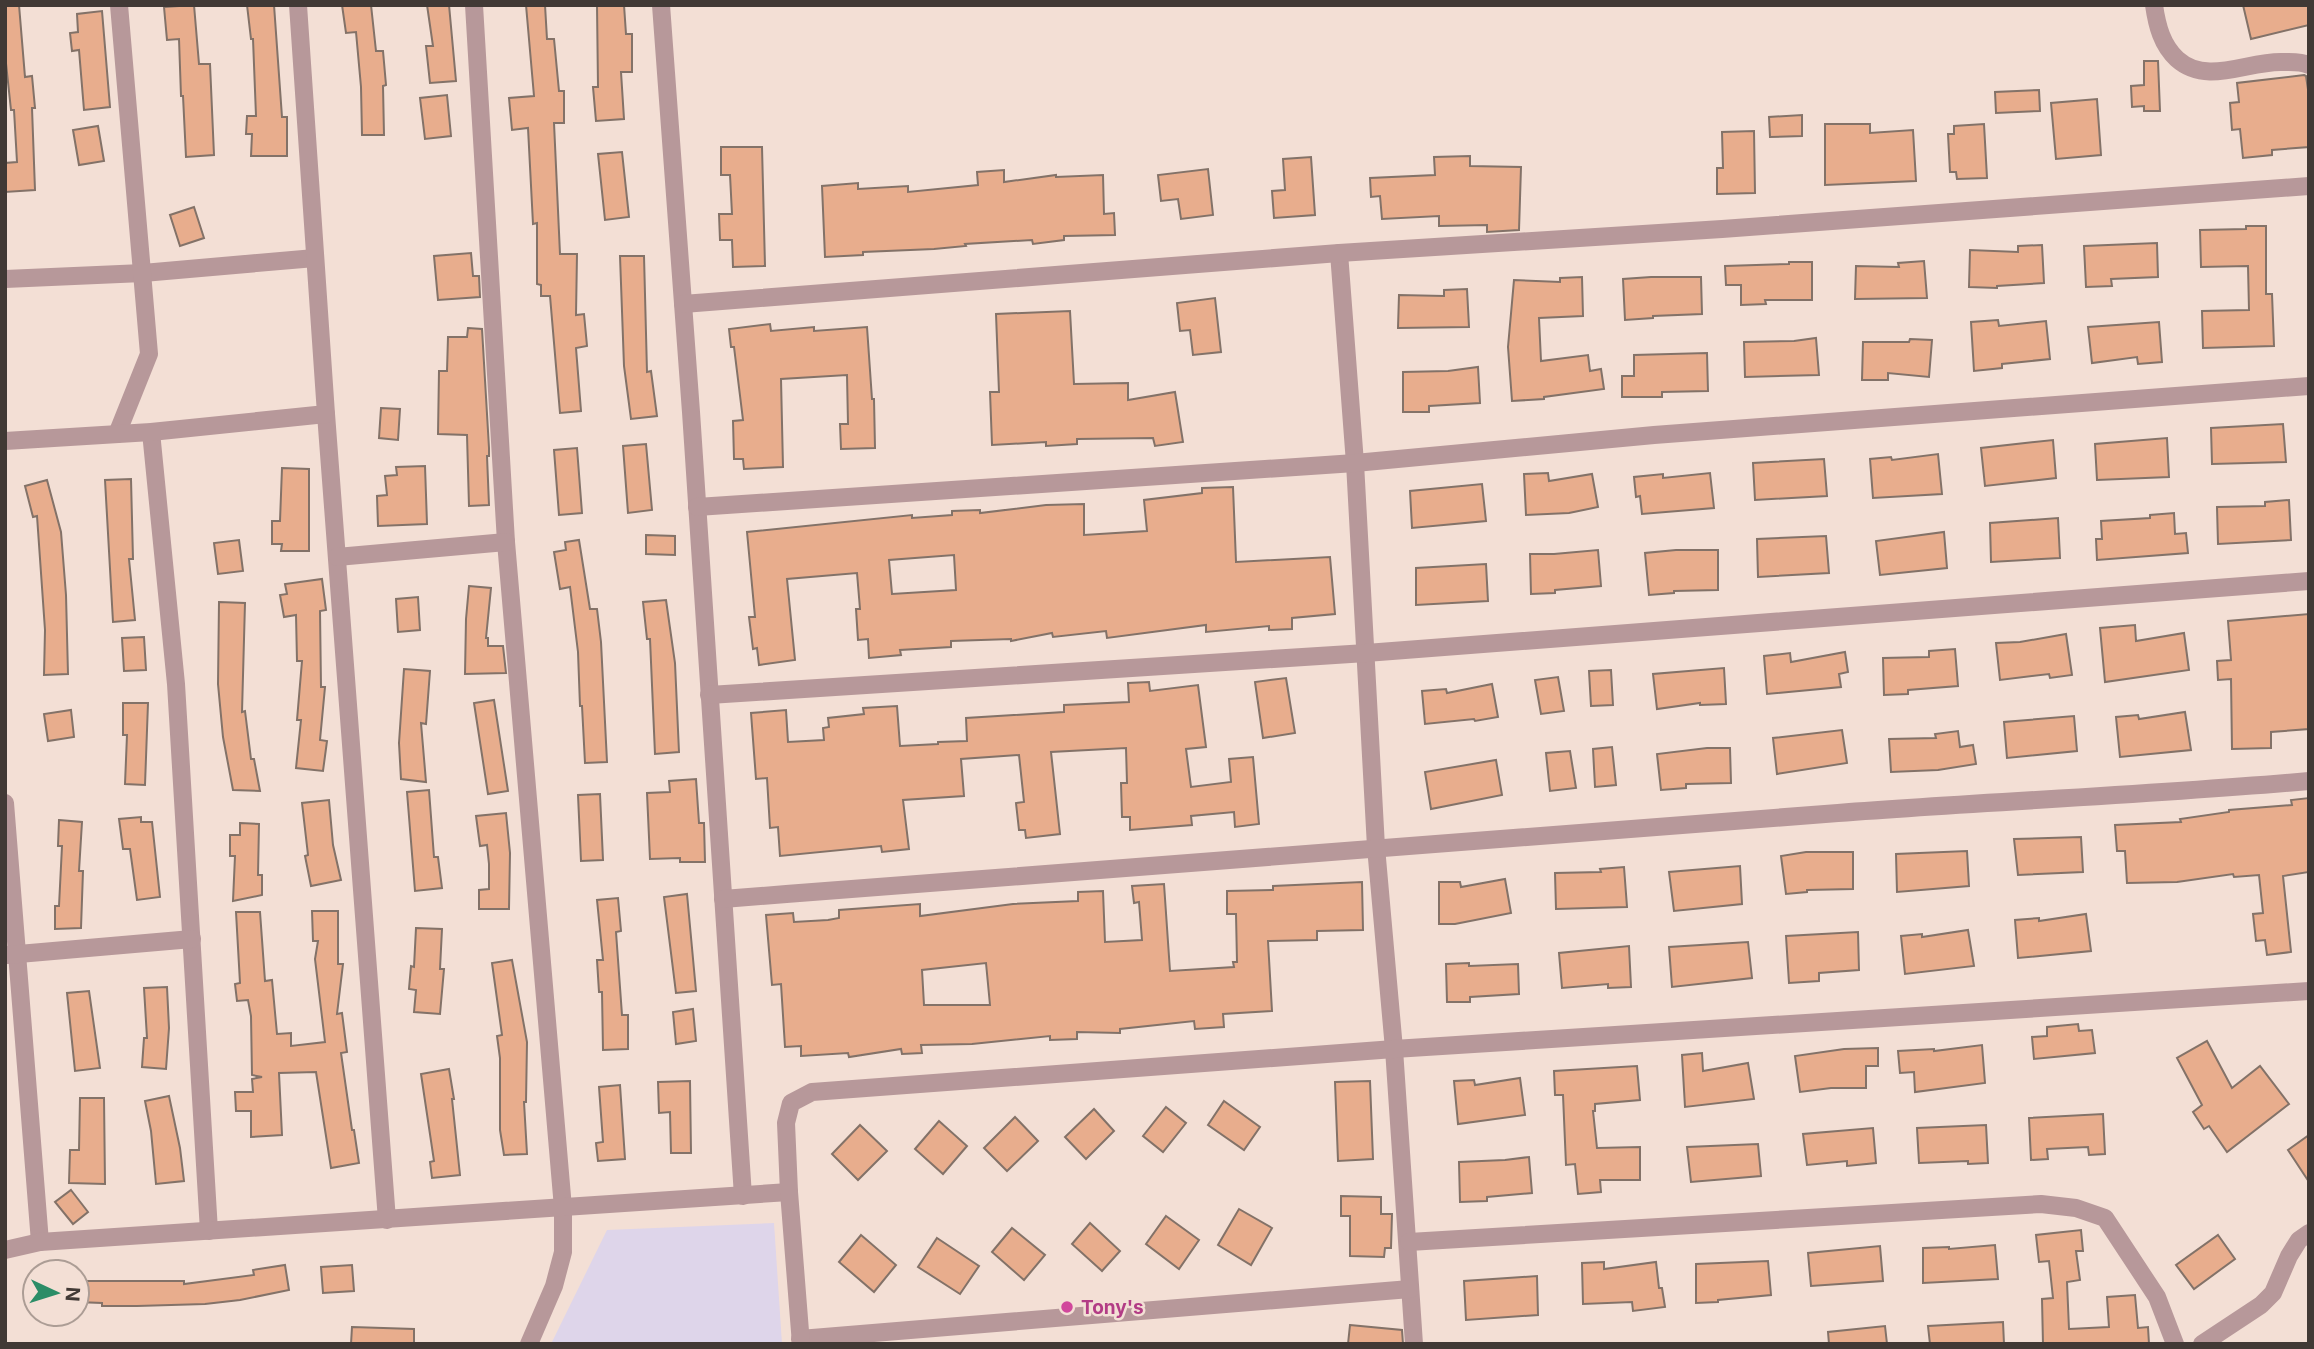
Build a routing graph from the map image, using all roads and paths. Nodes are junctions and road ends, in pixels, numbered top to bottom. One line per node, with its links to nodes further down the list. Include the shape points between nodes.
1 (119, 5): 10 (street)
2 (298, 5): 9 (street)
3 (474, 5): 20 (street)
4 (662, 5): 12 (street)
5 (2154, 5): 6 (street, via 2167,50 2188,68 2208,73 2272,62)
6 (2309, 65)
7 (2309, 186): 8 (street)
8 (1339, 253): 12 (street); 18 (street)
9 (315, 258): 10 (street); 14 (street)
10 (143, 273): 11 (street); 16 (street, via 149,354)
11 (5, 279)
12 (683, 303): 19 (street)
13 (2309, 386): 18 (street, via 1654,435)
14 (326, 414): 15 (street); 21 (street)
15 (151, 432): 16 (street); 29 (street, via 176,684)
16 (117, 434): 17 (street)
17 (5, 442)
18 (1355, 463): 19 (street); 23 (street)
19 (697, 507): 24 (street)
20 (506, 542): 21 (street); 35 (street)
21 (337, 557): 36 (street)
22 (2309, 582): 23 (street)
23 (1366, 653): 24 (street); 27 (street)
24 (709, 695): 28 (street)
25 (2309, 780): 27 (street)
26 (5, 803): 30 (street)
27 (1376, 847): 28 (street); 32 (street)
28 (723, 899): 34 (street)
29 (192, 939): 30 (street); 37 (street)
30 (11, 955): 39 (street)
31 (2309, 991): 32 (street)
32 (1394, 1049): 33 (street, via 812,1092 791,1104 786,1123); 40 (street)
33 (789, 1192): 34 (street); 43 (street)
34 (743, 1196): 35 (street)
35 (563, 1208): 36 (street); 44 (street, via 563,1252)
36 (387, 1220): 37 (street)
37 (209, 1231): 39 (street)
38 (2309, 1233): 47 (street, via 2289,1256 2273,1293)
39 (40, 1242): 41 (street)
40 (1409, 1242): 42 (street); 46 (street, via 2041,1204 2076,1208 2105,1218 2157,1297)
41 (5, 1250)
42 (1410, 1290): 43 (street); 45 (street)
43 (801, 1341)
44 (529, 1344)
45 (1414, 1344)
46 (2175, 1344)
47 (2202, 1344)

